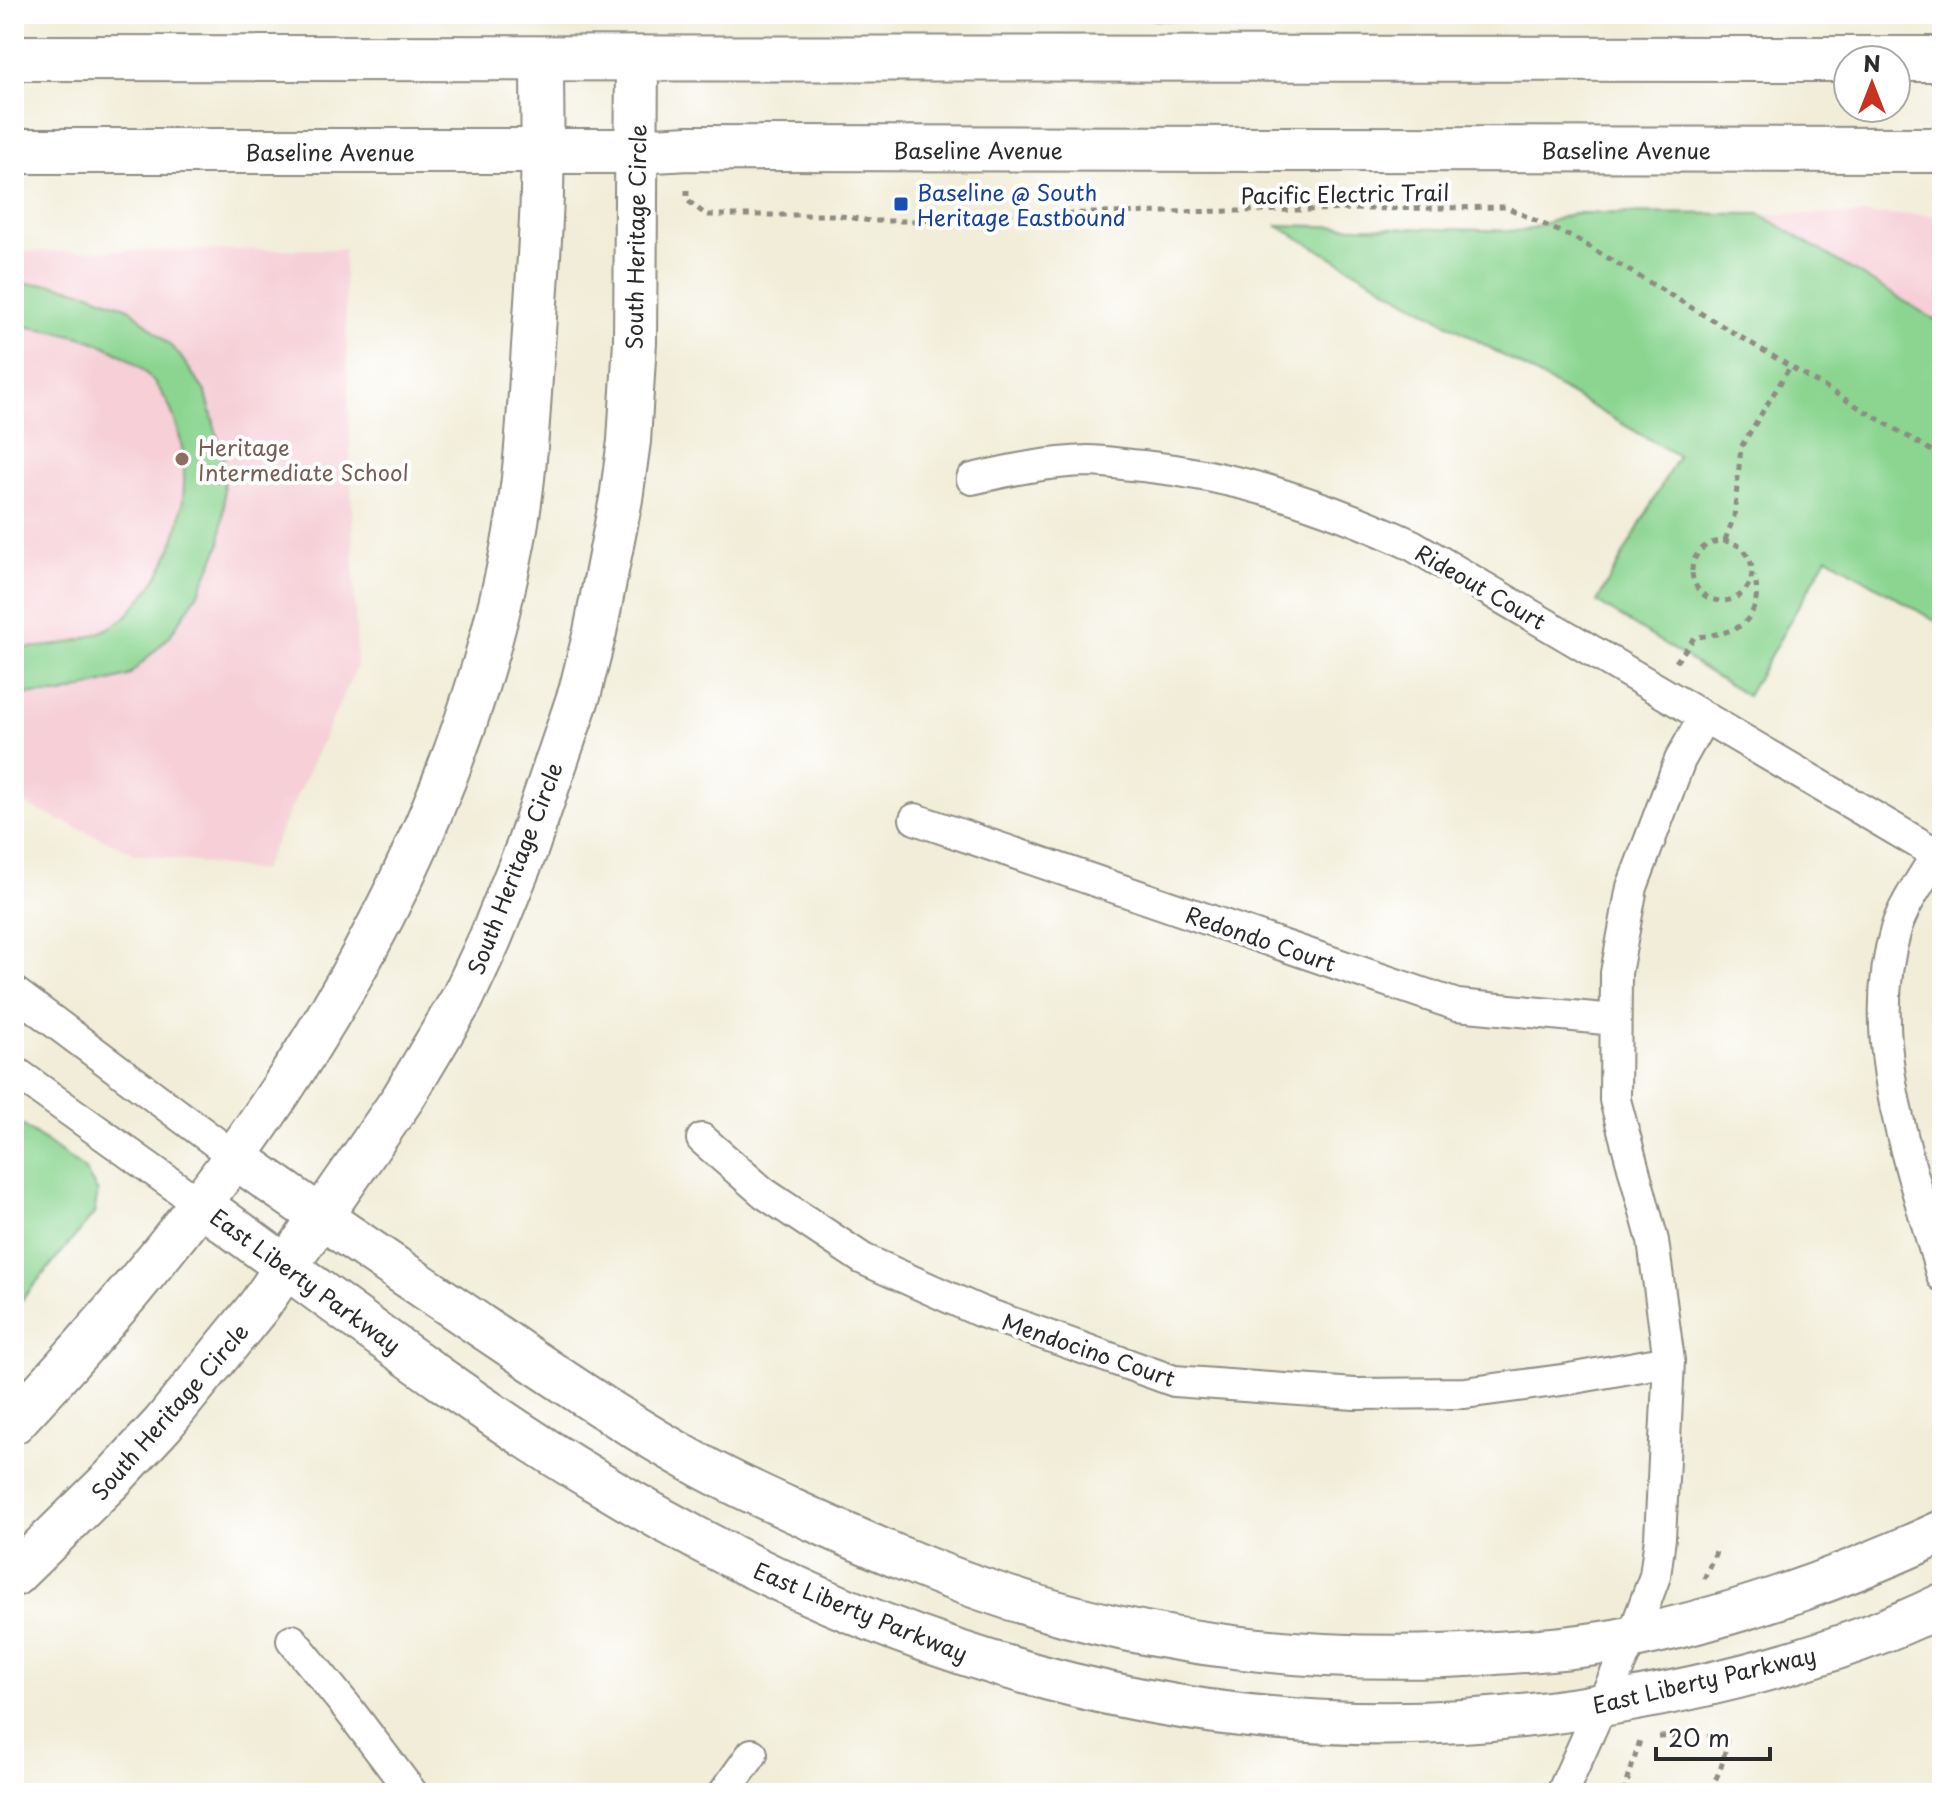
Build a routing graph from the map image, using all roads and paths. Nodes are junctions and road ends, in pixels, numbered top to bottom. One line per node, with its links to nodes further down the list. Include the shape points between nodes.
1 (14, 58): 2 (main road)
2 (542, 59): 3 (main road); 5 (street)
3 (637, 59): 4 (main road); 8 (street, South Heritage Circle)
4 (1942, 59)
5 (542, 150): 7 (main road, Baseline Avenue); 8 (main road, Baseline Avenue); 23 (street, via 524,469 514,542 466,724 436,806 371,943)
6 (1942, 150): 8 (main road, Baseline Avenue)
7 (14, 151)
8 (636, 151): 25 (street, South Heritage Circle, via 629,441 580,692 527,848 462,999)
9 (687, 200): 10 (path, Pacific Electric Trail, via 706,215 836,215 870,221 1506,207 1578,240)
10 (1790, 367): 11 (path, Pacific Electric Trail); 13 (path, via 1741,447 1734,517)
11 (1942, 457)
12 (972, 479): 16 (street, Rideout Court, via 1089,461 1184,471 1293,496 1412,545)
13 (1725, 540): 14 (path, via 1742,547); 14 (path, via 1709,543 1696,555 1692,575 1699,590 1720,601 1738,597 1749,586)
14 (1752, 571): 15 (path, via 1759,589 1753,611 1739,627 1694,638)
15 (1674, 665)
16 (1704, 717): 18 (street, Rideout Court); 20 (street, via 1680,760 1632,887 1616,973)
17 (915, 819): 20 (street, Redondo Court, via 1457,1005)
18 (1940, 855): 27 (street, via 1897,925 1884,1008 1891,1089)
19 (14, 992): 23 (street)
20 (1615, 1020): 28 (street, via 1615,1100 1653,1241)
21 (14, 1071): 24 (street)
22 (702, 1139): 28 (street, Mendocino Court, via 764,1193 863,1259 979,1311 1174,1381 1355,1394 1465,1393)
23 (235, 1157): 24 (street); 25 (street)
24 (200, 1204): 26 (street, East Liberty Parkway); 29 (street, via 69,1365)
25 (321, 1218): 26 (street, South Heritage Circle); 33 (street, via 657,1441 775,1502 986,1591 1085,1619 1274,1652 1446,1657)
26 (287, 1268): 31 (street, South Heritage Circle, via 163,1424); 35 (street, East Liberty Parkway, via 499,1418 662,1520 804,1591 973,1658 1158,1704 1343,1723 1475,1720)
27 (1942, 1276)
28 (1669, 1361): 33 (street, via 1655,1576)
29 (14, 1422)
30 (1942, 1532): 33 (street, via 1835,1578)
31 (14, 1575)
32 (1942, 1605): 35 (street, East Liberty Parkway, via 1818,1654)
33 (1632, 1638): 35 (street)
34 (292, 1640): 37 (street)
35 (1600, 1705): 39 (street)
36 (752, 1754): 38 (street)
37 (412, 1793)
38 (724, 1793)
39 (1562, 1793)
40 (1624, 1793): 41 (path, via 1643,1732 1664,1739 1727,1735 1714,1784)
41 (1705, 1793)

